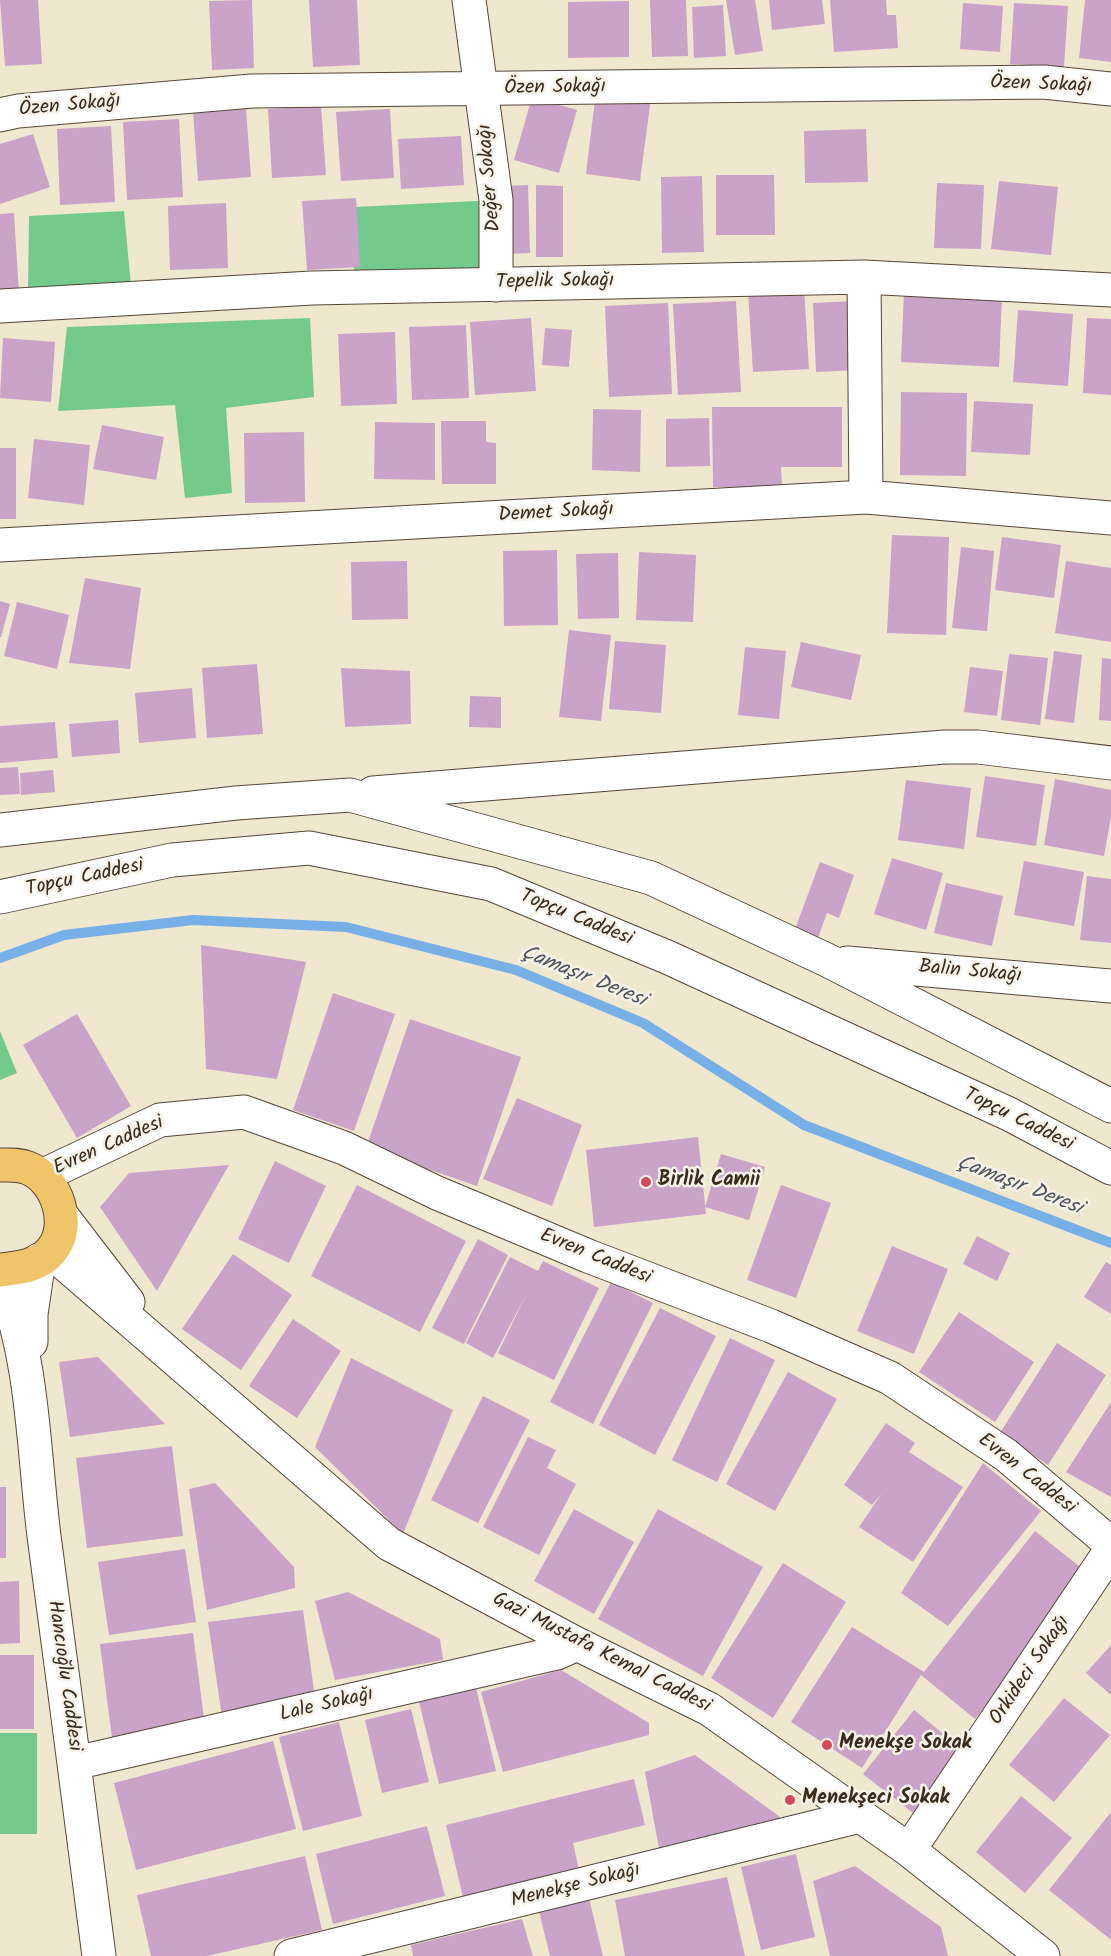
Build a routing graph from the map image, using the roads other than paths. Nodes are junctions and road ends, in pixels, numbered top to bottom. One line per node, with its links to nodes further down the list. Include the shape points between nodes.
1 (469, 0): 3 (street, Değer Sokağı)
2 (1111, 89): 3 (street, Özen Sokağı, via 1044,82)
3 (483, 90): 4 (street, Özen Sokağı, via 252,91); 6 (street, Değer Sokağı, via 496,200)
4 (0, 115)
5 (864, 277): 6 (street, Tepelik Sokağı); 7 (street, Tepelik Sokağı); 9 (street)
6 (496, 285): 8 (street, Tepelik Sokağı, via 312,288)
7 (1111, 290)
8 (0, 306)
9 (866, 497): 10 (street, Demet Sokağı); 11 (street, Demet Sokağı)
10 (1111, 518)
11 (0, 545)
12 (1111, 763): 13 (street, via 978,747 945,747)
13 (350, 795): 14 (street, via 236,803); 16 (street, via 651,878)
14 (0, 830)
15 (0, 897): 20 (street, Topçu Caddesi, via 172,860 309,848 491,884 677,962 1009,1114)
16 (829, 961): 17 (street, Balin Sokağı); 18 (street)
17 (1111, 986)
18 (1111, 1106)
19 (0, 1152): 21 (main road)
20 (1111, 1168)
21 (23, 1170): 22 (main road, via 52,1186); 28 (street, Evren Caddesi, via 160,1120 244,1112 344,1148 437,1193 771,1326 890,1378 1006,1455)
22 (62, 1216): 23 (main road, via 60,1231); 26 (street, Gazi Mustafa Kemal Caddesi)
23 (45, 1256): 24 (main road, via 24,1268); 26 (street, Gazi Mustafa Kemal Caddesi); 27 (street, Hancıoğlu Caddesi, via 31,1314)
24 (0, 1270)
25 (0, 1276): 27 (street, Hancıoğlu Caddesi, via 18,1329)
26 (163, 1349): 30 (street, Gazi Mustafa Kemal Caddesi, via 388,1544)
27 (30, 1395): 31 (street, Hancıoğlu Caddesi)
28 (1111, 1544)
29 (1111, 1550): 33 (street, Orkideci Sokağı)
30 (577, 1644): 31 (street, Lale Sokağı, via 557,1653); 32 (street, Gazi Mustafa Kemal Caddesi, via 709,1709)
31 (75, 1763): 35 (street, Hancıoğlu Caddesi)
32 (860, 1816): 33 (street, Gazi Mustafa Kemal Caddesi); 36 (street, Menekşe Sokağı)
33 (909, 1850): 34 (street, Gazi Mustafa Kemal Caddesi)
34 (1029, 1950)
35 (99, 1956)
36 (291, 1956)

